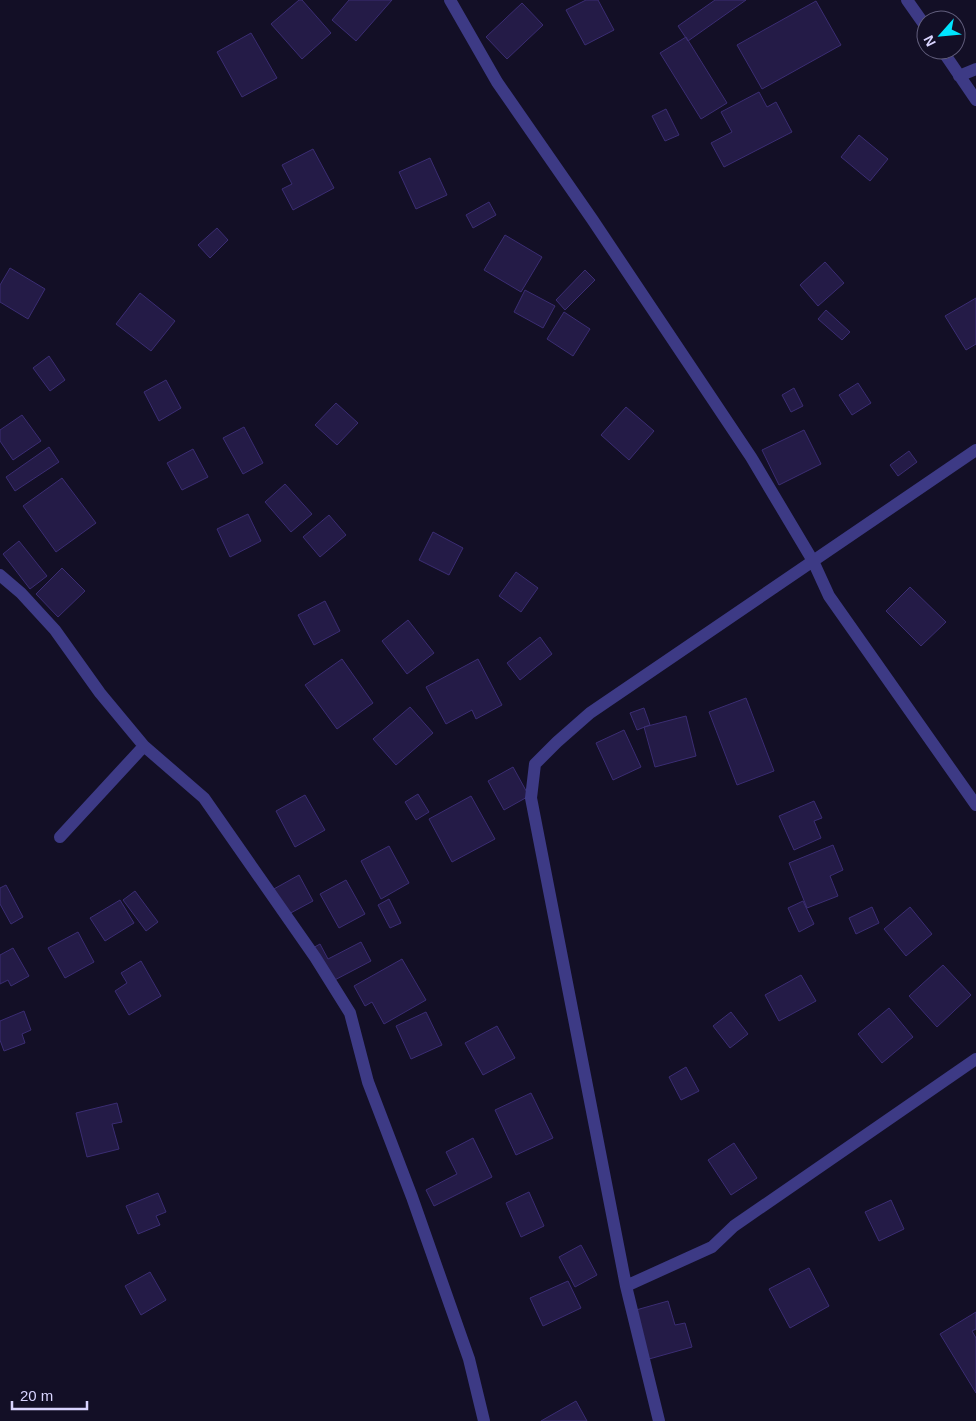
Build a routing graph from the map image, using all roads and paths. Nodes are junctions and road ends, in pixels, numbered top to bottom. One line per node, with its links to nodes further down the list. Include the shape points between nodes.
1 (450, 0): 9 (street, via 497,82 684,355 751,457)
2 (907, 0): 3 (street)
3 (916, 13)
4 (949, 60): 6 (street)
5 (976, 69): 6 (street)
6 (959, 76): 7 (street)
7 (976, 100)
8 (976, 450): 9 (street)
9 (813, 561): 12 (street, via 829,596); 15 (street, via 590,713 536,764 531,798)
10 (0, 575): 11 (street, via 55,630 100,693)
11 (144, 746): 13 (street); 16 (street, via 204,798 315,956 350,1013 368,1082 469,1359)
12 (976, 805)
13 (60, 837)
14 (976, 1059): 15 (street, via 734,1226 712,1247)
15 (626, 1286): 17 (street)
16 (484, 1421)
17 (659, 1421)

